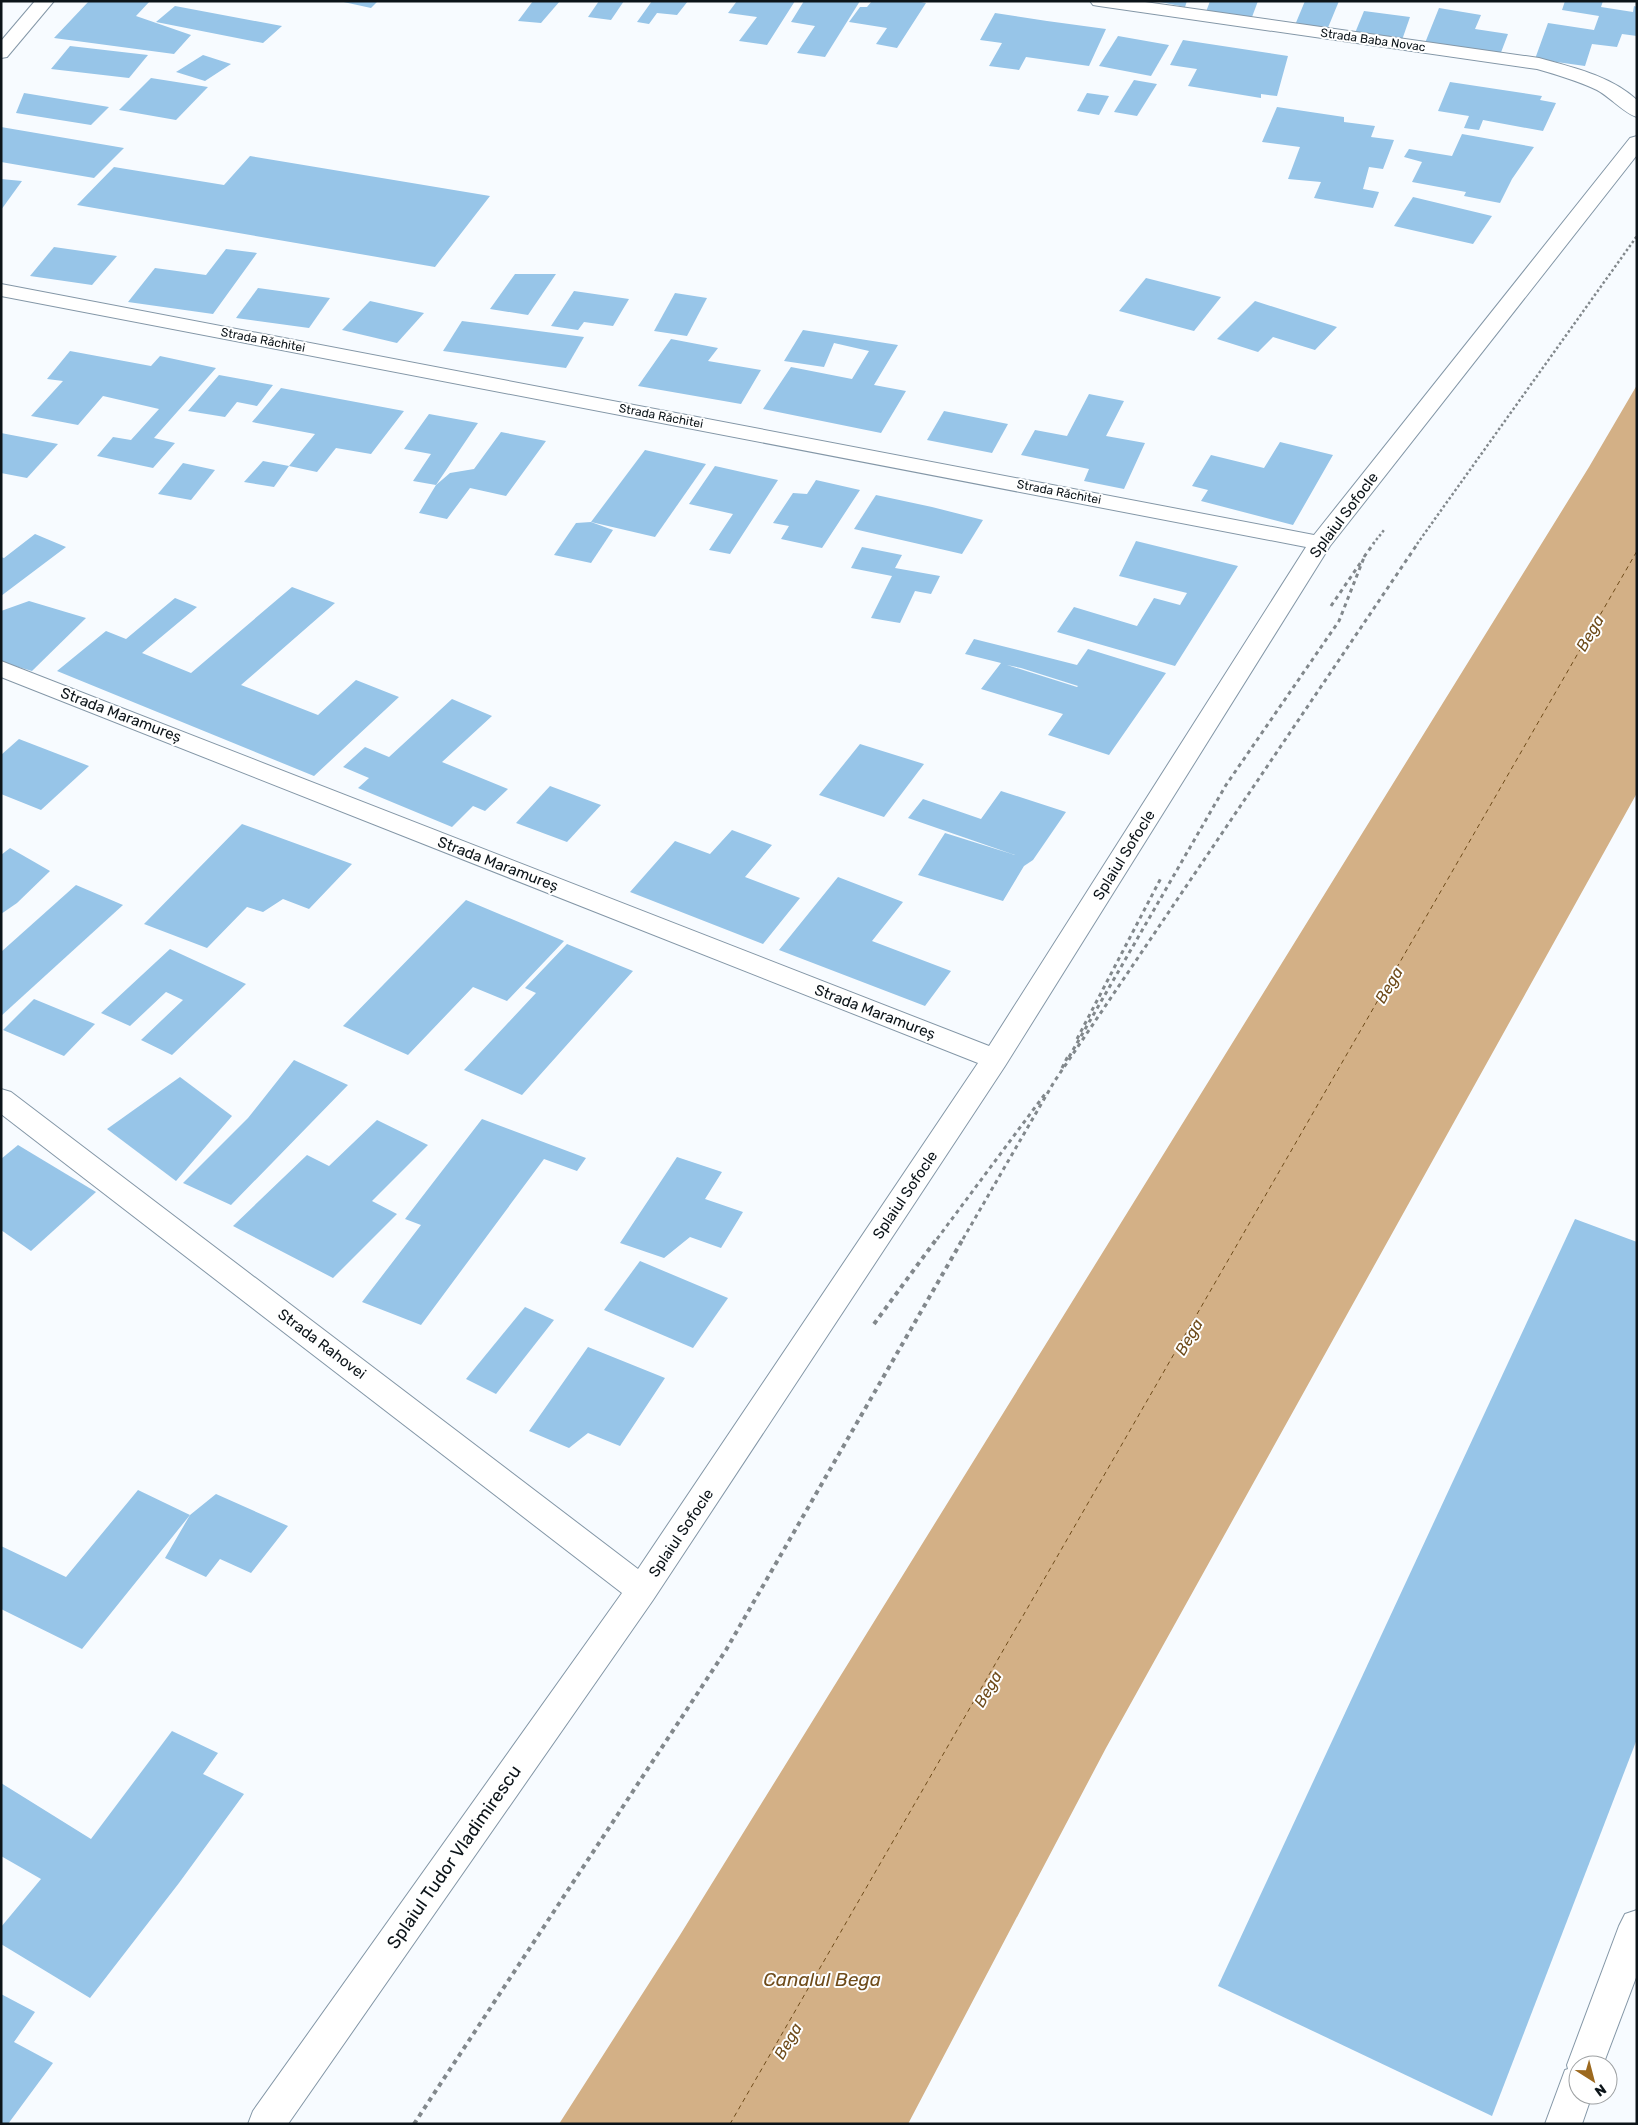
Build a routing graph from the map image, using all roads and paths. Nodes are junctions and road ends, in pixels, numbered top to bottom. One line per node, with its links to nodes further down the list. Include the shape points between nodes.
1 (45, 1): 3 (street)
2 (1098, 1): 4 (street, Strada Baba Novac, via 1539,64 1586,78 1625,98)
3 (1, 53)
4 (1637, 111)
5 (1637, 142): 8 (street, Splaiul Sofocle)
6 (1637, 236): 13 (path, via 1413,550)
7 (1, 290): 8 (street, Strada Răchitei)
8 (1320, 542): 12 (street, Splaiul Sofocle)
9 (1327, 612): 13 (path, via 1366,555 1339,621 1226,785)
10 (1, 668): 12 (street, Strada Maramureș)
11 (1166, 870): 13 (path)
12 (995, 1059): 15 (street, Splaiul Sofocle)
13 (1054, 1082): 20 (path, via 726,1650)
14 (1, 1098): 15 (street, Strada Rahovei)
15 (642, 1590): 19 (street, Splaiul Tudor Vladimirescu)
16 (1637, 1926): 17 (street)
17 (1589, 2055)
18 (1570, 2105): 21 (street)
19 (266, 2124)
20 (414, 2124)
21 (1563, 2124)

